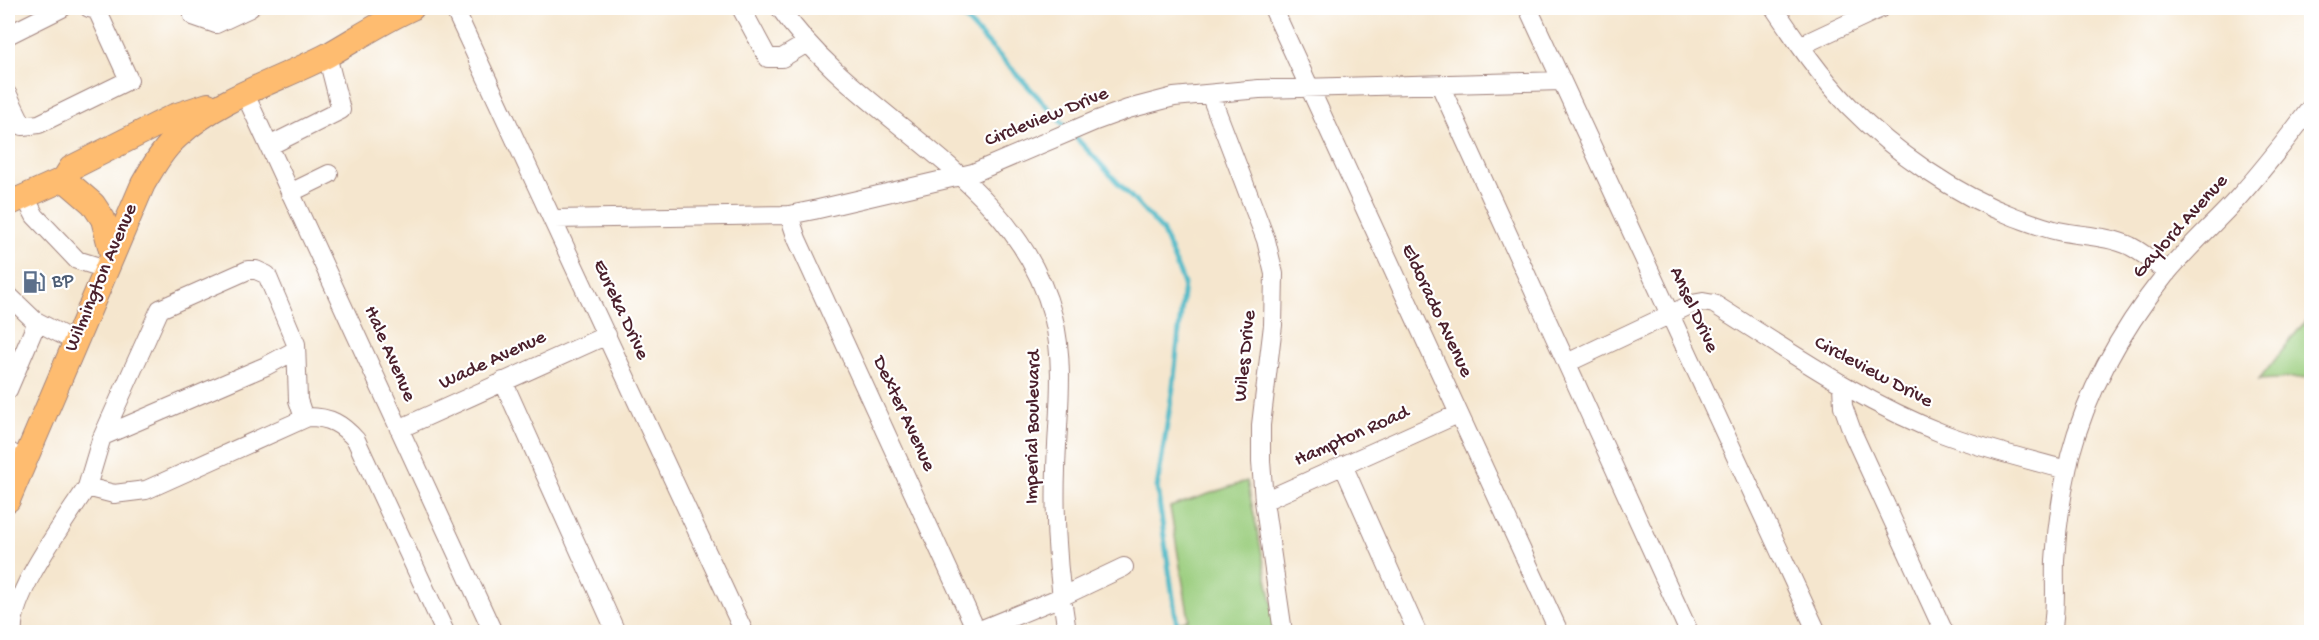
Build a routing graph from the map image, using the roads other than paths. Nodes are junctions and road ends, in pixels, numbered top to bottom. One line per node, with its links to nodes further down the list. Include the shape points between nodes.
1 (62, 8): 13 (street)
2 (89, 8): 22 (street, via 97,10 129,80 39,124 23,126)
3 (249, 8): 12 (street, via 216,24)
4 (412, 8): 16 (main road)
5 (454, 8): 31 (street, Eureka Drive)
6 (741, 8): 14 (street, via 768,58 782,58)
7 (780, 8): 14 (street, Imperial Boulevard)
8 (1273, 8): 19 (street, Eldorado Avenue)
9 (1528, 8): 17 (street, Ansel Drive)
10 (1774, 8): 15 (street)
11 (1881, 8): 15 (street)
12 (193, 16)
13 (8, 35)
14 (807, 43): 26 (street, Imperial Boulevard, via 845,81)
15 (1800, 46): 33 (street, via 1848,105 1876,132 1972,198 2058,231 2128,246)
16 (327, 55): 20 (main road); 24 (street, via 341,110)
17 (1561, 81): 18 (street, Circleview Drive); 35 (street, Ansel Drive)
18 (1440, 85): 19 (street, Circleview Drive); 40 (street)
19 (1310, 88): 21 (street, Circleview Drive); 44 (street, Eldorado Avenue)
20 (245, 94): 24 (street, Hale Avenue); 27 (main road, via 174,116 71,168); 32 (main road, Wilmington Avenue, via 197,121 159,158 143,184)
21 (1210, 94): 26 (street, Circleview Drive, via 1158,101 1095,121 973,173); 53 (street, Wiles Drive, via 1266,240 1274,274 1273,325 1261,425)
22 (8, 95)
23 (2312, 106): 33 (street, Gaylord Avenue, via 2238,198)
24 (269, 146): 28 (street, Hale Avenue)
25 (329, 174): 28 (street)
26 (958, 175): 30 (street, Circleview Drive); 55 (street, Imperial Boulevard, via 983,198 1028,258 1053,314 1061,376 1055,532)
27 (64, 179): 29 (main road); 32 (main road, via 104,219)
28 (290, 193): 46 (street, Hale Avenue)
29 (16, 200): 32 (street, via 77,260)
30 (789, 215): 31 (street, Circleview Drive); 56 (street, Dexter Avenue, via 796,239)
31 (554, 219): 37 (street, Eureka Drive)
32 (109, 261): 38 (main road, Wilmington Avenue)
33 (2167, 273): 50 (street, Gaylord Avenue, via 2119,342 2099,381)
34 (8, 295): 36 (street)
35 (1671, 315): 40 (street); 42 (street, Circleview Drive, via 1692,304 1714,304); 67 (street, Ansel Drive)
36 (37, 322): 38 (street); 43 (street)
37 (607, 335): 41 (street, Wade Avenue); 61 (street, Eureka Drive)
38 (74, 341): 48 (main road, Wilmington Avenue)
39 (296, 350): 45 (street, via 298,400); 47 (street); 47 (street, via 267,275 256,270 248,270 160,309)
40 (1566, 363): 66 (street)
41 (503, 381): 46 (street, Wade Avenue); 60 (street)
42 (1842, 385): 50 (street, Circleview Drive, via 1944,434); 68 (street, via 1843,406 1853,434)
43 (8, 390)
44 (1458, 414): 49 (street, Hampton Road); 65 (street, Eldorado Avenue)
45 (304, 418): 51 (street, via 146,490 114,494); 58 (street, via 334,421 356,440)
46 (399, 429): 59 (street, Hale Avenue)
47 (103, 436): 51 (street)
48 (16, 456): 52 (main road, Wilmington Avenue)
49 (1343, 465): 53 (street, Hampton Road); 64 (street)
50 (2067, 471): 69 (street, Gaylord Avenue, via 2055,559)
51 (87, 487): 57 (street, via 23,590 12,624)
52 (8, 500)
53 (1264, 501): 63 (street, Wiles Drive)
54 (1124, 567): 55 (street)
55 (1061, 597): 56 (street); 62 (street, Imperial Boulevard)
56 (976, 632)
57 (13, 633)
58 (445, 633)
59 (493, 633)
60 (616, 633)
61 (744, 633)
62 (1067, 633)
63 (1283, 633)
64 (1417, 633)
65 (1559, 633)
66 (1689, 633)
67 (1817, 633)
68 (1944, 633)
69 (2052, 633)

